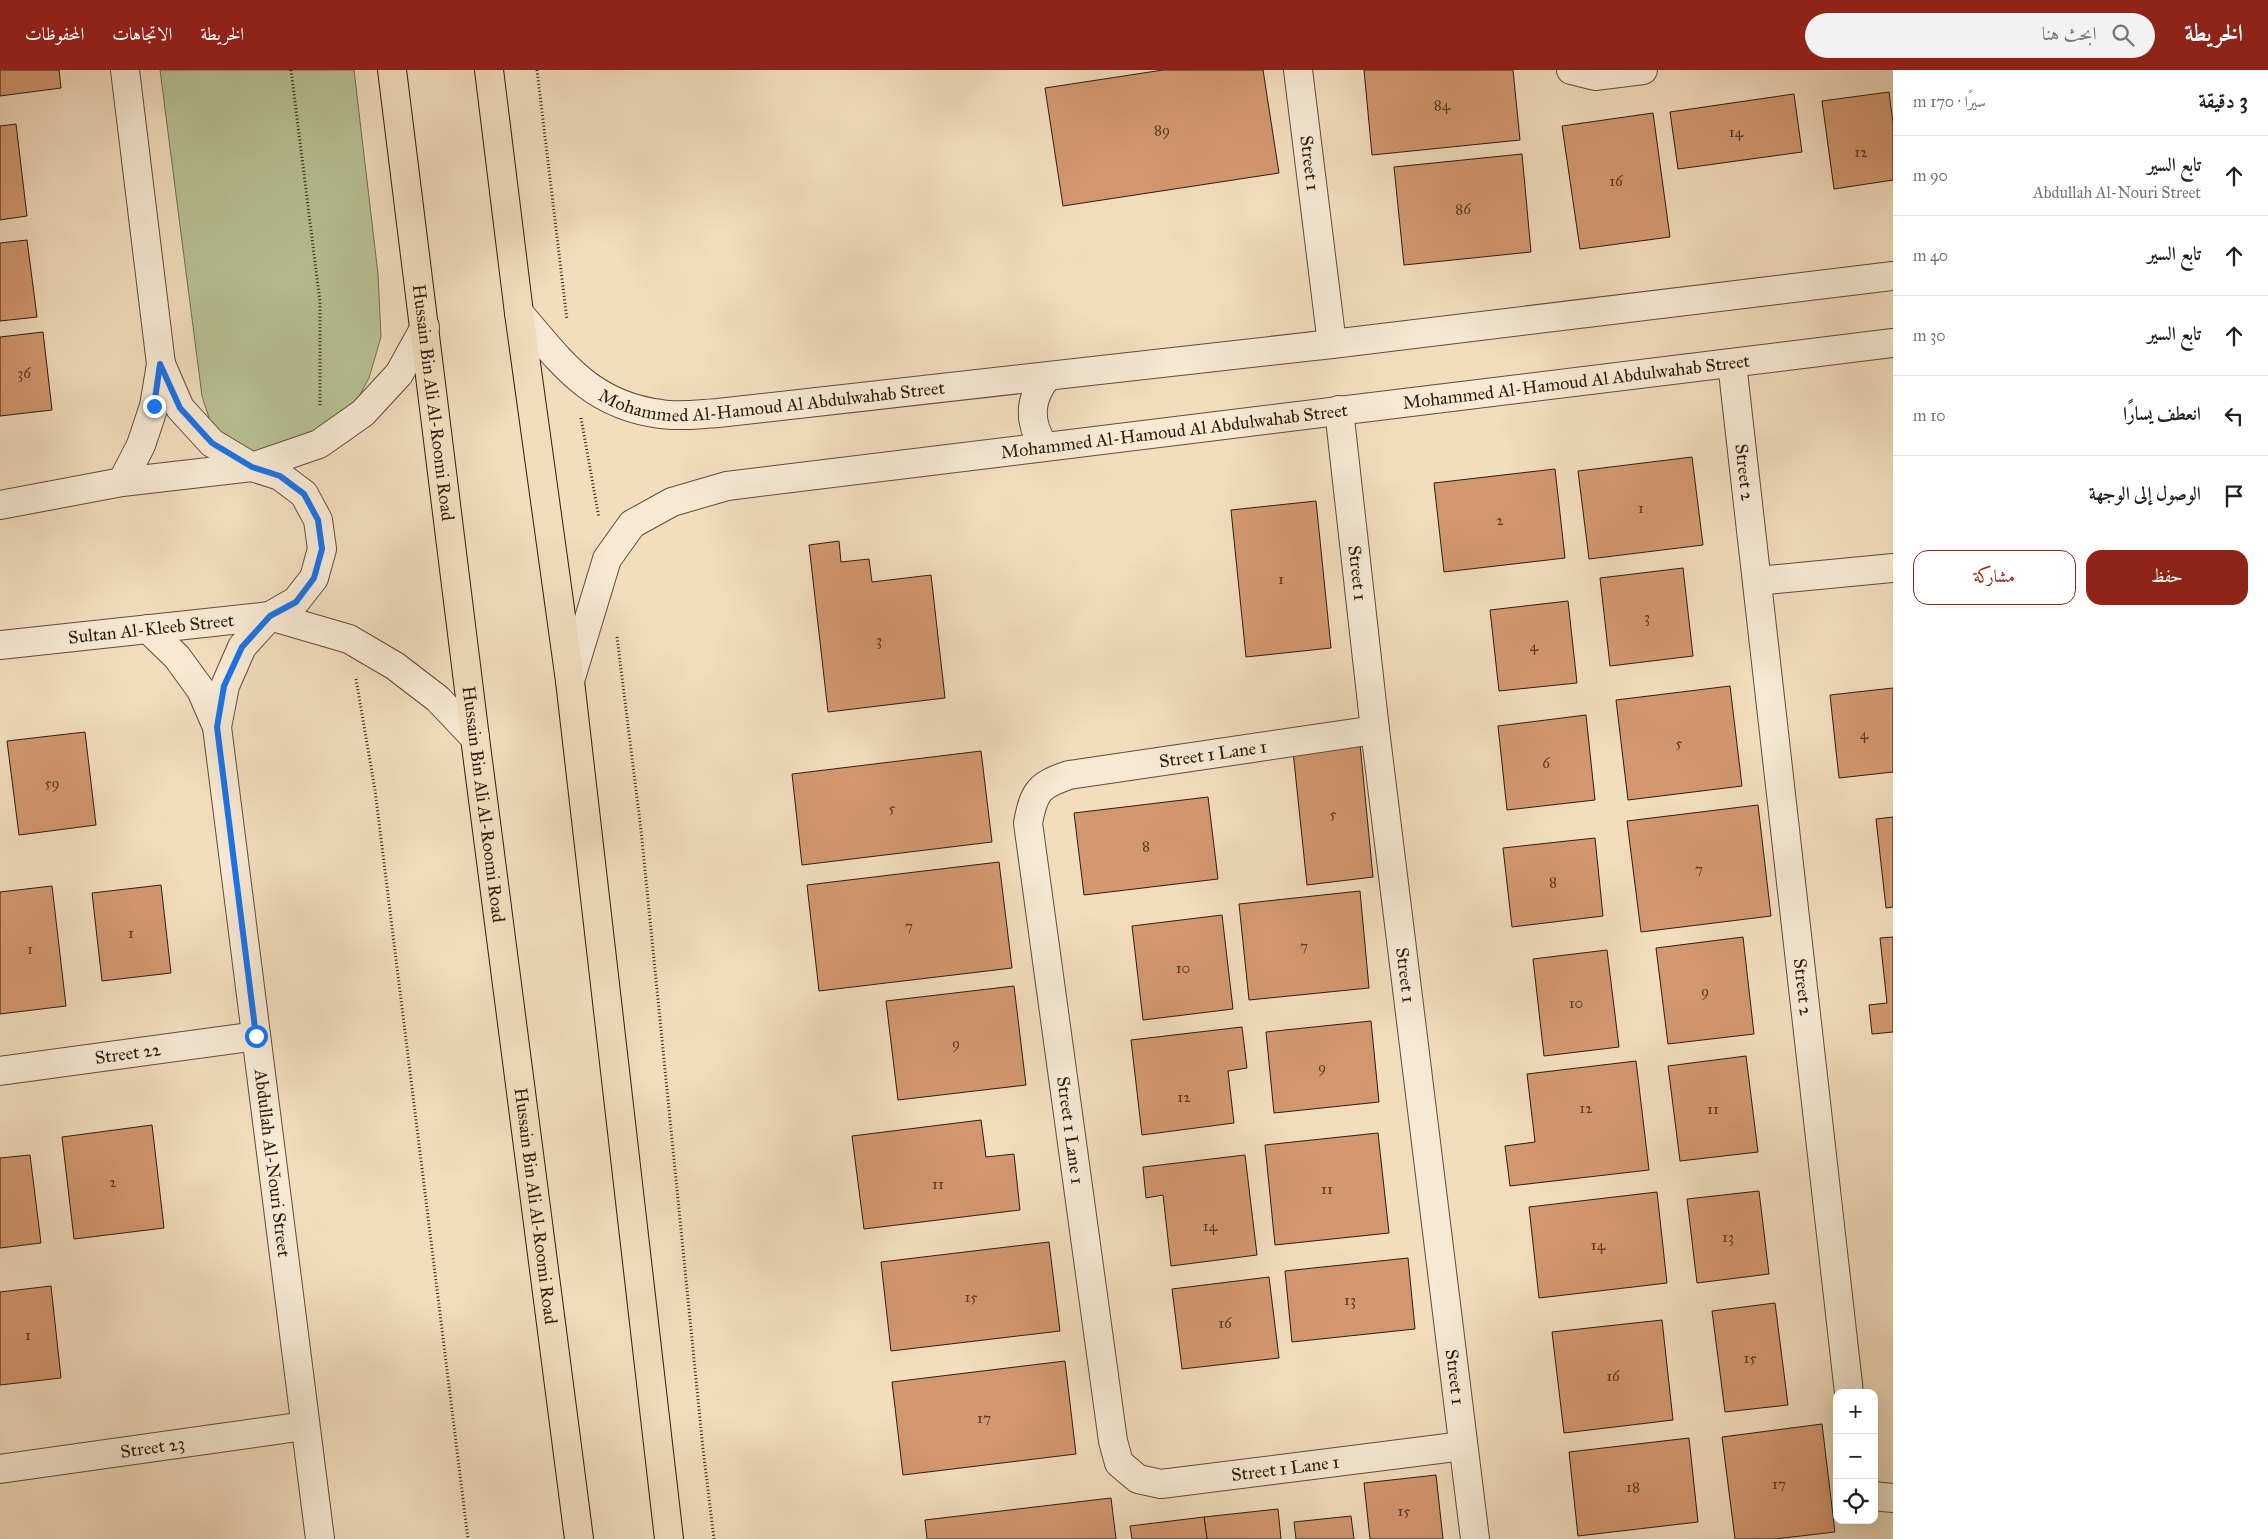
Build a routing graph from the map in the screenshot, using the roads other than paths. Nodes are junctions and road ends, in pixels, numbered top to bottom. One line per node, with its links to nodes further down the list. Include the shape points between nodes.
1 (125, 70): 12 (street)
2 (392, 70): 9 (highway, Hussain Bin Ali Al-Roomi Road)
3 (489, 70): 8 (highway)
4 (1298, 70): 11 (street, Street 1)
5 (1571, 70): 6 (street, via 1595,76)
6 (1643, 70)
7 (1893, 276): 11 (street, Mohammed Al-Hamoud Al Abdulwahab Street)
8 (519, 313): 14 (street, Mohammed Al-Hamoud Al Abdulwahab Street, via 573,375 612,402 661,414 718,413); 25 (highway)
9 (424, 327): 17 (street, via 399,374 363,413 319,444); 28 (highway, Hussain Bin Ali Al-Roomi Road)
10 (1893, 343): 13 (street, Mohammed Al-Hamoud Al Abdulwahab Street)
11 (1332, 344): 14 (street, Mohammed Al-Hamoud Al Abdulwahab Street)
12 (160, 364): 17 (street, via 180,408 212,443); 18 (street, via 154,406 141,445)
13 (1732, 364): 15 (street, Mohammed Al-Hamoud Al Abdulwahab Street); 21 (street, Street 2)
14 (1047, 377): 16 (street, via 1034,398 1032,410 1033,423)
15 (1339, 410): 16 (street, Mohammed Al-Hamoud Al Abdulwahab Street); 27 (street, Street 1)
16 (1044, 446): 25 (street, Mohammed Al-Hamoud Al Abdulwahab Street, via 727,486 672,502 632,524 607,559)
17 (252, 467): 18 (street); 22 (street, via 280,476 304,494 318,520 322,549 314,578 296,602)
18 (122, 482): 19 (street)
19 (0, 505)
20 (1893, 568): 21 (street)
21 (1757, 580): 31 (street, Street 2)
22 (270, 616): 23 (street, Sultan Al-Kleeb Street); 26 (street, Abdullah Al-Nouri Street, via 242,647 224,686); 28 (street, Sultan Al-Kleeb Street, via 349,639 395,666 438,699)
23 (148, 629): 24 (street, Sultan Al-Kleeb Street); 26 (street, Abdullah Al-Nouri Street, via 177,657 201,690)
24 (0, 645)
25 (570, 681): 39 (highway)
26 (217, 727): 29 (street, Abdullah Al-Nouri Street)
27 (1375, 730): 33 (street, Street 1); 33 (street, Street 1 Lane 1, via 1069,775 1047,782 1032,800 1028,823 1113,1441 1119,1463 1138,1479 1161,1484)
28 (475, 738): 38 (highway, Hussain Bin Ali Al-Roomi Road)
29 (256, 1036): 30 (street, Street 22); 32 (street, Abdullah Al-Nouri Street)
30 (0, 1071)
31 (1848, 1389)
32 (305, 1426): 34 (street, Street 23); 37 (street, Abdullah Al-Nouri Street)
33 (1463, 1446): 40 (street, Street 1)
34 (0, 1470)
35 (1878, 1496): 36 (street)
36 (1893, 1498)
37 (320, 1539)
38 (579, 1539)
39 (669, 1539)
40 (1475, 1539)

